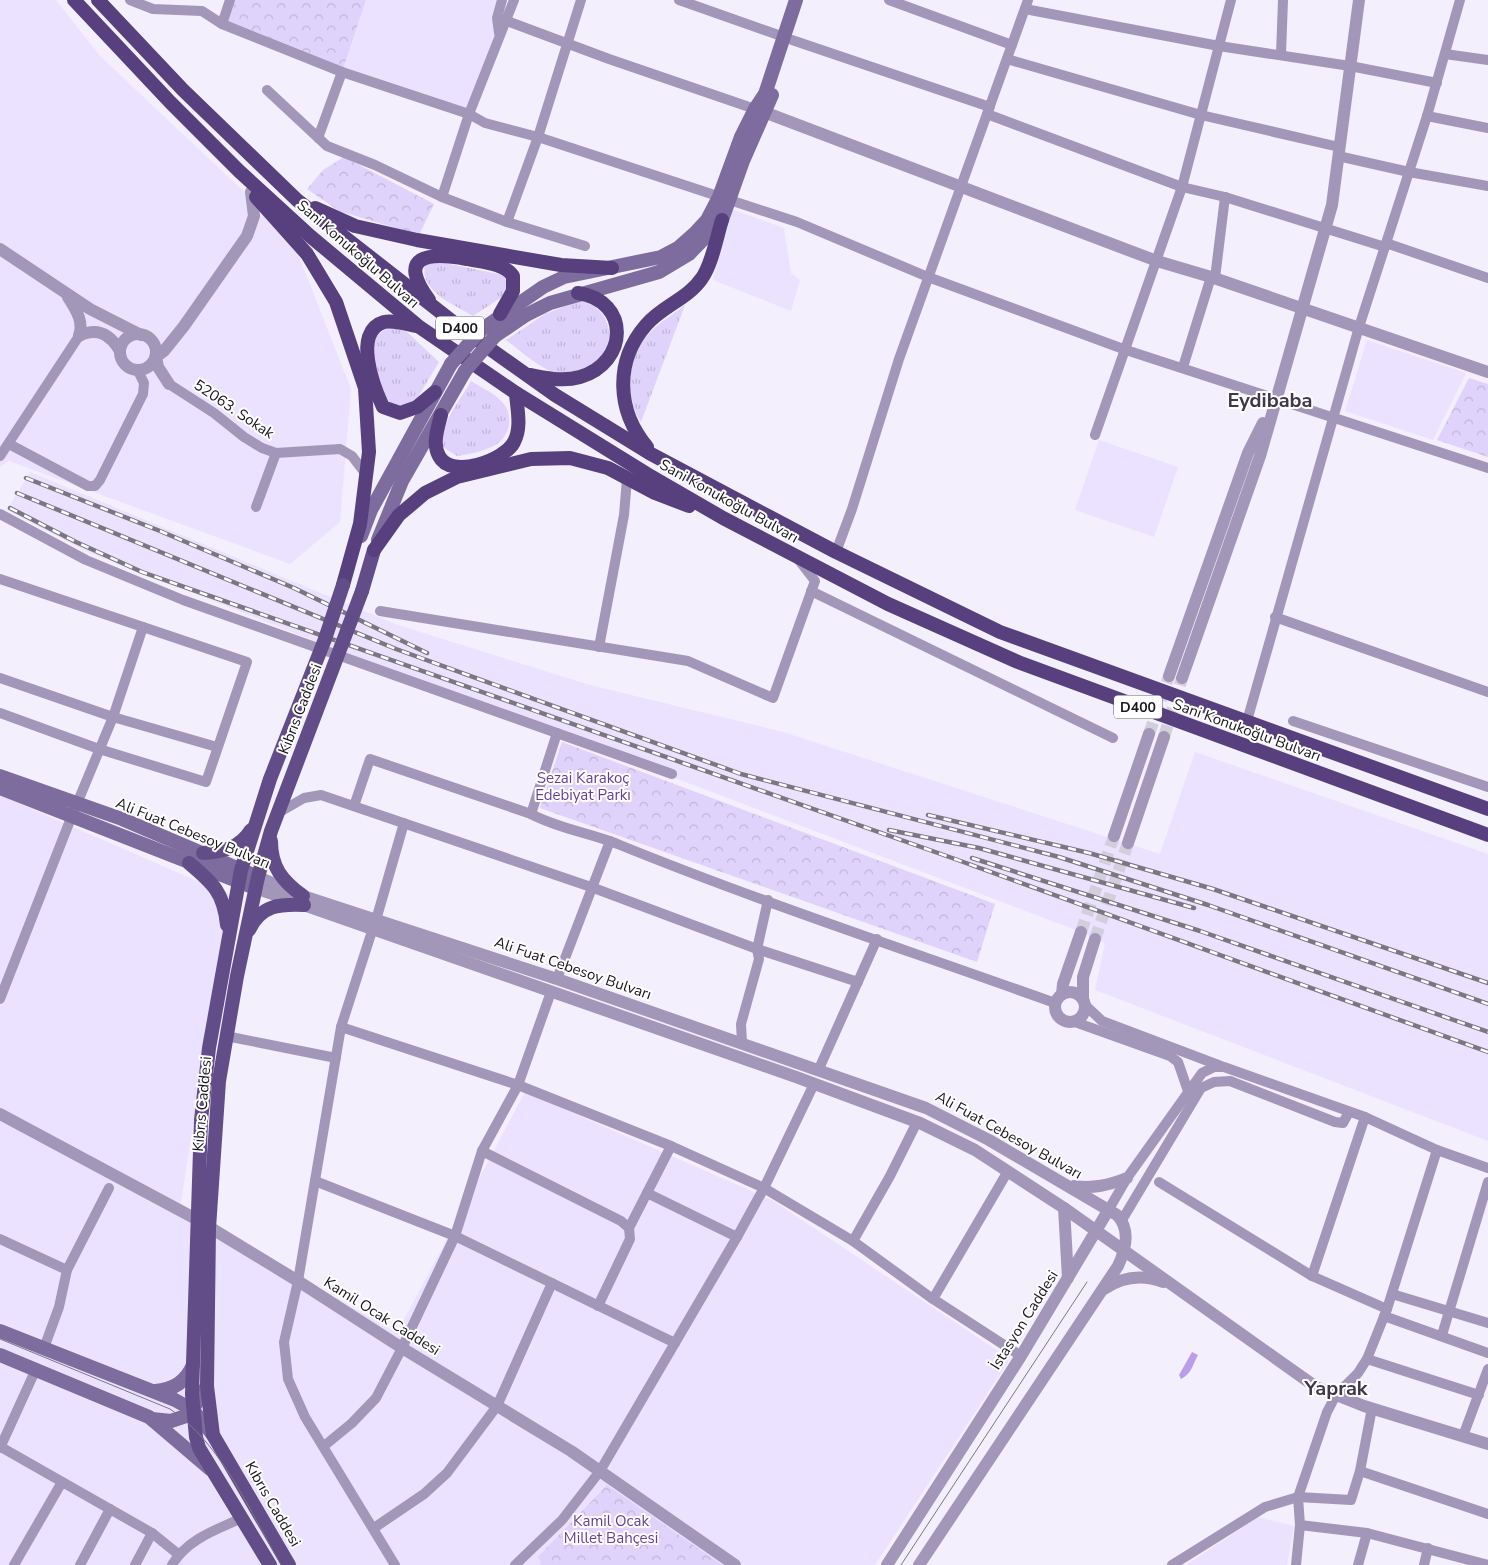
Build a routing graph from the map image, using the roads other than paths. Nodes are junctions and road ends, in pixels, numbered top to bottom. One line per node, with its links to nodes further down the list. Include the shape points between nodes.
1 (74, 0): 43 (highway, Sani Konukoğlu Bulvarı / D400)
2 (98, 0): 52 (highway, Sani Konukoğlu Bulvarı / D400, via 183,90)
3 (130, 0): 18 (street, via 153,9)
4 (198, 0): 18 (street)
5 (230, 0): 20 (street)
6 (502, 0): 21 (street, via 497,18)
7 (514, 0): 19 (street)
8 (580, 0): 23 (street)
9 (679, 0): 22 (street)
10 (796, 0): 22 (main road)
11 (806, 0): 22 (main road)
12 (889, 0): 24 (street)
13 (1231, 0): 25 (street)
14 (1283, 0): 26 (street)
15 (1359, 0): 30 (street)
16 (1460, 0): 27 (street)
17 (1027, 5): 24 (street); 25 (street)
18 (202, 12): 20 (street)
19 (506, 21): 21 (street); 23 (street)
20 (222, 24): 31 (street)
21 (499, 33): 36 (street)
22 (788, 38): 34 (street); 35 (main road)
23 (567, 44): 35 (street); 40 (street)
24 (1012, 45): 28 (street)
25 (1219, 46): 26 (street); 37 (street)
26 (1281, 54): 30 (street)
27 (1445, 54): 29 (street); 32 (street)
28 (1007, 59): 34 (street); 37 (street)
29 (1488, 60)
30 (1350, 66): 32 (street); 42 (street)
31 (342, 72): 36 (street); 41 (street)
32 (1437, 83): 38 (street)
33 (267, 90): 41 (street)
34 (988, 110): 45 (street); 47 (street)
35 (760, 111): 45 (street); 50 (main road)
36 (469, 114): 40 (street, via 485,124); 49 (street)
37 (1201, 115): 42 (street); 47 (street)
38 (1427, 116): 39 (street); 44 (street)
39 (1488, 128)
40 (538, 137): 50 (street); 54 (street)
41 (318, 138): 49 (street, via 327,146)
42 (1339, 151): 44 (street); 55 (street)
43 (239, 171): 48 (highway); 70 (highway, Sani Konukoğlu Bulvarı / D400, via 310,236)
44 (1409, 172): 46 (street); 56 (street)
45 (961, 186): 59 (street); 61 (street)
46 (1488, 186)
47 (1182, 187): 51 (street); 59 (street)
48 (251, 192): 69 (street, via 254,216 248,236); 93 (highway, via 307,254 336,302 365,388 368,452)
49 (442, 197): 54 (street)
50 (723, 198): 53 (main road); 60 (main road, via 707,220 678,248 660,257); 61 (street, via 797,222)
51 (1225, 198): 55 (street); 62 (street)
52 (297, 200): 60 (highway, via 355,226 417,240 561,265); 67 (highway, Sani Konukoğlu Bulvarı / D400)
53 (722, 220): 64 (main road, via 689,254 659,272); 91 (highway, via 703,277 691,291 647,324 625,364 622,384 634,431)
54 (507, 222): 57 (street)
55 (1326, 227): 56 (street); 66 (street)
56 (1385, 245): 63 (street); 71 (street)
57 (585, 246)
58 (0, 249): 65 (street)
59 (1158, 261): 62 (street); 74 (street)
60 (612, 268): 68 (main road, via 564,277)
61 (928, 277): 74 (street); 99 (street)
62 (1213, 278): 66 (street); 77 (street)
63 (1488, 278)
64 (578, 293): 80 (highway, via 591,295 602,302 614,316 618,337 607,360 594,371 571,379); 85 (main road, bridge, via 534,311 495,336 465,371)
65 (66, 294): 72 (street, via 79,314); 73 (street)
66 (1304, 308): 71 (street); 84 (street)
67 (439, 312): 68 (highway, via 416,280 415,271 418,263 428,256 445,255 487,263 510,272 513,276 512,291); 80 (highway, Sani Konukoğlu Bulvarı / D400)
68 (500, 314): 82 (main road, bridge, via 451,364)
69 (184, 326): 73 (street, via 165,337); 76 (street)
70 (418, 326): 82 (highway, via 383,322 368,337 374,388 383,407 400,413 417,407); 83 (highway, Sani Konukoğlu Bulvarı / D400)
71 (1359, 327): 79 (street); 86 (street)
72 (78, 336): 75 (street, via 86,332 105,334 113,339); 88 (street)
73 (144, 336): 75 (street, via 135,334 125,340); 76 (street, via 155,345)
74 (1126, 350): 77 (street); 87 (street)
75 (120, 351): 78 (street, via 127,367)
76 (156, 357): 78 (street, via 149,367); 81 (street, via 158,367)
77 (1182, 367): 84 (street)
78 (138, 371): 81 (street); 88 (street, via 144,383 143,394 95,486 88,486)
79 (1488, 372)
80 (526, 375): 91 (highway, Sani Konukoğlu Bulvarı / D400)
81 (169, 384): 89 (street, 52063. Sokak, via 244,437)
82 (436, 392): 102 (main road, via 371,510)
83 (516, 393): 85 (highway, via 519,425 515,441 503,454 468,467 450,467 438,456 436,440); 97 (highway, Sani Konukoğlu Bulvarı / D400)
84 (1275, 398): 86 (street); 110 (street, via 1248,453); 112 (street, via 1260,456)
85 (441, 415): 98 (main road, via 402,481)
86 (1332, 417): 92 (street); 105 (street)
87 (1095, 435)
88 (9, 444): 90 (street)
89 (276, 453): 93 (street, 52063. Sokak, via 340,450 352,456); 95 (street)
90 (0, 456)
91 (654, 456): 99 (highway, Sani Konukoğlu Bulvarı / D400)
92 (1488, 468)
93 (365, 473): 102 (highway, via 360,524)
94 (626, 479): 97 (highway); 98 (highway, via 608,468 570,458 531,459 457,477 425,493 399,515); 108 (street, via 624,516)
95 (256, 507)
96 (0, 514): 107 (street, via 86,560 183,600)
97 (723, 518): 100 (highway, Sani Konukoğlu Bulvarı / D400)
98 (374, 550): 109 (main road, Kıbrıs Caddesi, bridge)
99 (836, 552): 116 (highway, Sani Konukoğlu Bulvarı / D400, via 1000,632)
100 (798, 558): 103 (street, via 815,581); 137 (highway, Sani Konukoğlu Bulvarı / D400, via 888,604 1018,662)
101 (0, 579): 106 (street)
102 (343, 585): 107 (main road, bridge)
103 (811, 591): 108 (street, via 773,698 688,661); 121 (street)
104 (380, 611): 108 (street)
105 (1275, 617): 113 (street); 116 (street)
106 (143, 627): 115 (street); 122 (street, via 247,662)
107 (323, 643): 109 (street); 134 (main road)
108 (598, 647)
109 (340, 649): 118 (street); 131 (main road, Kıbrıs Caddesi)
110 (1169, 676)
111 (0, 678): 115 (street)
112 (1182, 678)
113 (1488, 692)
114 (0, 713): 123 (street)
115 (113, 717): 122 (street); 123 (street)
116 (1246, 721): 130 (highway, Sani Konukoğlu Bulvarı / D400)
117 (1293, 722): 126 (street)
118 (557, 732): 124 (street); 132 (street)
119 (1149, 734): 138 (street)
120 (1164, 737): 140 (street)
121 (1113, 738)
122 (217, 747): 123 (street, via 206,782)
123 (100, 749): 128 (street)
124 (672, 774)
125 (0, 776): 128 (main road, Ali Fuat Cebesoy Bulvarı)
126 (1488, 787)
127 (0, 788): 133 (main road)
128 (76, 804): 133 (street); 141 (main road, Ali Fuat Cebesoy Bulvarı, via 122,819)
129 (354, 806): 131 (street, via 321,795 304,798); 132 (street, via 370,759); 135 (street)
130 (1488, 809)
131 (278, 813): 136 (main road, Kıbrıs Caddesi)
132 (531, 814): 139 (street, via 548,823)
133 (71, 818): 142 (main road); 157 (street)
134 (255, 823): 141 (main road, via 246,838 228,850); 143 (main road)
135 (404, 823): 145 (street); 148 (street)
136 (271, 831): 144 (main road, Kıbrıs Caddesi); 146 (main road, via 274,865)
137 (1488, 835)
138 (1114, 836)
139 (610, 841): 145 (street); 147 (street, via 680,870)
140 (1128, 843)
141 (203, 853): 143 (main road, Ali Fuat Cebesoy Bulvarı)
142 (189, 863): 143 (main road); 152 (main road, via 218,890 225,906)
143 (240, 876): 144 (main road, Ali Fuat Cebesoy Bulvarı); 152 (main road)
144 (257, 882): 146 (street, Ali Fuat Cebesoy Bulvarı); 153 (main road, Kıbrıs Caddesi)
145 (591, 887): 154 (street); 155 (street)
146 (303, 900): 148 (street, Ali Fuat Cebesoy Bulvarı); 153 (main road, via 269,906 258,915)
147 (768, 900): 150 (street); 154 (street)
148 (374, 924): 155 (street, Ali Fuat Cebesoy Bulvarı); 158 (street); 163 (street)
149 (1081, 932): 160 (street)
150 (877, 939): 156 (street); 160 (street)
151 (1094, 939): 161 (street, via 1083,977)
152 (229, 941): 190 (main road, via 203,1082)
153 (243, 944): 164 (main road, Kıbrıs Caddesi)
154 (757, 948): 156 (street); 165 (street, via 759,959 741,1024)
155 (556, 979): 165 (street, Ali Fuat Cebesoy Bulvarı)
156 (858, 982): 168 (street)
157 (3, 985): 159 (street)
158 (551, 992): 168 (street); 169 (street)
159 (0, 998)
160 (1059, 998): 161 (street, via 1072,992); 162 (street, via 1055,1011 1060,1019)
161 (1084, 1002): 162 (street, via 1083,1015); 167 (street, via 1102,1021)
162 (1075, 1022): 170 (street, via 1170,1056 1178,1062)
163 (341, 1027): 166 (street); 169 (street)
164 (226, 1036): 166 (street); 192 (main road, Kıbrıs Caddesi, via 219,1081)
165 (742, 1043): 168 (street, Ali Fuat Cebesoy Bulvarı)
166 (336, 1058): 181 (street)
167 (1224, 1067): 170 (street, İstasyon Caddesi, via 1214,1067 1202,1073); 171 (street)
168 (816, 1078): 174 (street); 184 (street, Ali Fuat Cebesoy Bulvarı, via 926,1108); 186 (street)
169 (518, 1085): 175 (street); 177 (street)
170 (1188, 1091): 180 (street, İstasyon Caddesi)
171 (1349, 1112): 173 (street); 191 (street, via 1343,1123 1335,1122 1230,1082 1214,1082 1201,1088)
172 (0, 1114): 190 (street, Kamil Ocak Caddesi)
173 (1364, 1118): 176 (street); 201 (street)
174 (917, 1122): 179 (street, via 975,1150); 198 (street)
175 (671, 1146): 186 (street); 187 (street)
176 (1437, 1150): 178 (street); 207 (street)
177 (482, 1151): 193 (street); 195 (street)
178 (1488, 1168)
179 (1008, 1171): 188 (street); 208 (street)
180 (1127, 1178): 184 (street, via 1094,1188); 189 (street, İstasyon Caddesi)
181 (315, 1180): 195 (street); 203 (street)
182 (1159, 1182): 201 (street)
183 (1488, 1182): 210 (street)
184 (1068, 1185): 189 (street, Ali Fuat Cebesoy Bulvarı)
185 (109, 1188): 200 (street)
186 (764, 1188): 196 (street); 198 (street)
187 (647, 1193): 193 (street); 196 (street)
188 (1064, 1208): 194 (street); 202 (street)
189 (1109, 1209): 191 (street, Ali Fuat Cebesoy Bulvarı); 194 (street, İstasyon Caddesi)
190 (196, 1219): 192 (street, Kamil Ocak Caddesi); 222 (main road)
191 (1122, 1220): 199 (street)
192 (209, 1228): 203 (street, Kamil Ocak Caddesi); 225 (main road, Kıbrıs Caddesi)
193 (629, 1228): 209 (street, via 630,1239)
194 (1096, 1230): 199 (street); 202 (street, İstasyon Caddesi)
195 (455, 1236): 204 (street); 217 (street)
196 (737, 1237): 215 (street)
197 (0, 1239): 200 (street)
198 (853, 1241): 208 (street)
199 (1125, 1250): 205 (street); 206 (street)
200 (67, 1270): 216 (street, via 59,1307)
201 (1312, 1276): 211 (street)
202 (1068, 1279): 220 (street, İstasyon Caddesi)
203 (298, 1281): 217 (street, Kamil Ocak Caddesi); 236 (street, via 284,1342 288,1379 305,1417)
204 (552, 1284): 209 (street); 229 (street)
205 (1173, 1287): 206 (street, via 1140,1276 1123,1280); 228 (street, via 1299,1376)
206 (1100, 1292): 262 (street)
207 (1392, 1294): 210 (street); 211 (street)
208 (933, 1299): 220 (street)
209 (598, 1306): 215 (street)
210 (1449, 1311): 212 (street); 214 (street)
211 (1386, 1312): 214 (street); 221 (street)
212 (1488, 1323)
213 (0, 1331): 216 (main road)
214 (1442, 1336): 218 (street)
215 (675, 1343): 239 (street)
216 (44, 1348): 226 (main road)
217 (402, 1348): 229 (street, Kamil Ocak Caddesi); 236 (street, via 376,1398)
218 (1488, 1352)
219 (0, 1355): 223 (main road)
220 (1021, 1356): 261 (street, İstasyon Caddesi)
221 (1367, 1359): 227 (street); 228 (street)
222 (193, 1365): 226 (main road, via 180,1384); 231 (main road)
223 (36, 1369): 232 (main road); 237 (street)
224 (1488, 1369): 227 (street)
225 (207, 1386): 231 (main road); 233 (main road, Kıbrıs Caddesi)
226 (155, 1391): 231 (main road)
227 (1479, 1395): 234 (street)
228 (1336, 1396): 230 (street); 242 (street, via 1327,1412)
229 (497, 1406): 239 (street, Kamil Ocak Caddesi); 247 (street, via 447,1473 424,1494)
230 (1372, 1408): 234 (street); 240 (street)
231 (193, 1410): 232 (main road, via 184,1418 171,1421); 233 (main road); 238 (main road, via 196,1436)
232 (149, 1417): 238 (main road)
233 (213, 1435): 257 (main road, Kıbrıs Caddesi)
234 (1463, 1436): 235 (street)
235 (1488, 1444)
236 (324, 1446): 247 (street)
237 (0, 1448): 241 (street)
238 (210, 1469): 245 (main road)
239 (600, 1471): 259 (street, via 562,1520); 260 (street, Kamil Ocak Caddesi)
240 (1360, 1471): 242 (street, via 1351,1500); 244 (street)
241 (62, 1482): 243 (street); 252 (street)
242 (1298, 1497): 246 (street); 263 (street, via 1266,1507)
243 (110, 1510): 248 (street); 253 (street)
244 (1488, 1514)
245 (242, 1518): 251 (street, via 193,1541); 256 (main road)
246 (1300, 1526): 249 (street); 264 (street)
247 (374, 1528): 258 (street)
248 (152, 1533): 251 (street); 254 (street)
249 (1366, 1533): 250 (street); 265 (street)
250 (1428, 1548): 266 (street); 267 (street)
251 (178, 1554): 255 (street)
252 (14, 1565)
253 (80, 1565)
254 (135, 1565)
255 (172, 1565)
256 (270, 1565)
257 (289, 1565)
258 (394, 1565)
259 (515, 1565)
260 (735, 1565)
261 (887, 1565)
262 (919, 1565)
263 (1172, 1565)
264 (1296, 1565)
265 (1358, 1565)
266 (1424, 1565)
267 (1488, 1565)

